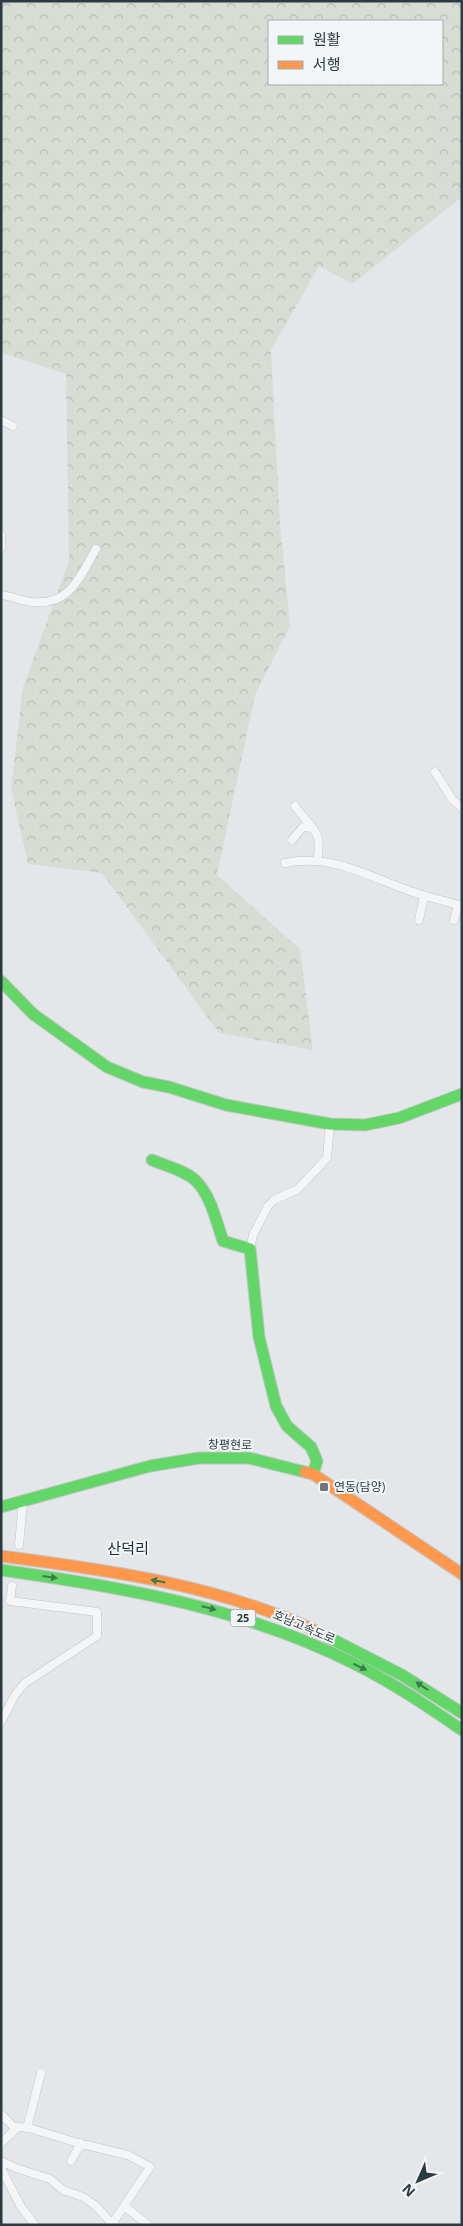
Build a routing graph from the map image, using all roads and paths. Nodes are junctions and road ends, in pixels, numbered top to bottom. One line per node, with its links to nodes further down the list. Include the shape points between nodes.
1 (1, 420): 2 (street)
2 (13, 426)
3 (1, 535): 4 (street)
4 (1, 548)
5 (96, 549): 6 (street, via 75,584 62,598 42,602)
6 (1, 595)
7 (434, 772): 9 (street)
8 (295, 806): 10 (street)
9 (462, 808)
10 (312, 828): 11 (street, via 303,827); 12 (street, via 318,834 320,848)
11 (292, 840)
12 (317, 860): 13 (street); 14 (street, via 351,868)
13 (285, 862)
14 (424, 896): 15 (street); 16 (street)
15 (460, 906): 17 (street)
16 (419, 920)
17 (454, 920)
18 (1, 981): 20 (main road, via 33,1014 107,1067 143,1082 226,1105)
19 (462, 1094): 20 (main road, via 399,1118 365,1125)
20 (330, 1124): 22 (street, via 327,1158 298,1189 268,1206 253,1235)
21 (152, 1160): 22 (main road, via 195,1179 208,1197 223,1240)
22 (250, 1249): 23 (main road, via 259,1337 276,1406 287,1426 311,1447 317,1461)
23 (313, 1474): 24 (main road, 창평현로, via 249,1458 199,1458 150,1466); 29 (main road, 창평현로)
24 (22, 1501): 25 (main road, 창평현로); 26 (street)
25 (1, 1507)
26 (19, 1545)
27 (1, 1556): 31 (main road, 호남고속도로 / 25, one-way to 27, via 410,1678 284,1617 219,1595 172,1584 103,1570)
28 (1, 1570): 33 (main road, 호남고속도로 / 25, one-way to 33, via 157,1595 279,1630 410,1694)
29 (462, 1574)
30 (12, 1586): 32 (street, via 10,1601 97,1612 97,1636 25,1683)
31 (462, 1714)
32 (1, 1722)
33 (462, 1730)
34 (41, 2073): 36 (street)
35 (1, 2114): 37 (street)
36 (27, 2128): 37 (street); 39 (street)
37 (16, 2129): 38 (street)
38 (1, 2143)
39 (82, 2144): 41 (street); 43 (street, via 128,2154 150,2167)
40 (1, 2161): 45 (street, via 50,2179 63,2190 83,2197)
41 (71, 2161)
42 (1, 2168): 44 (street, via 21,2207)
43 (124, 2206): 45 (street); 46 (street)
44 (35, 2225)
45 (114, 2225)
46 (148, 2225)

